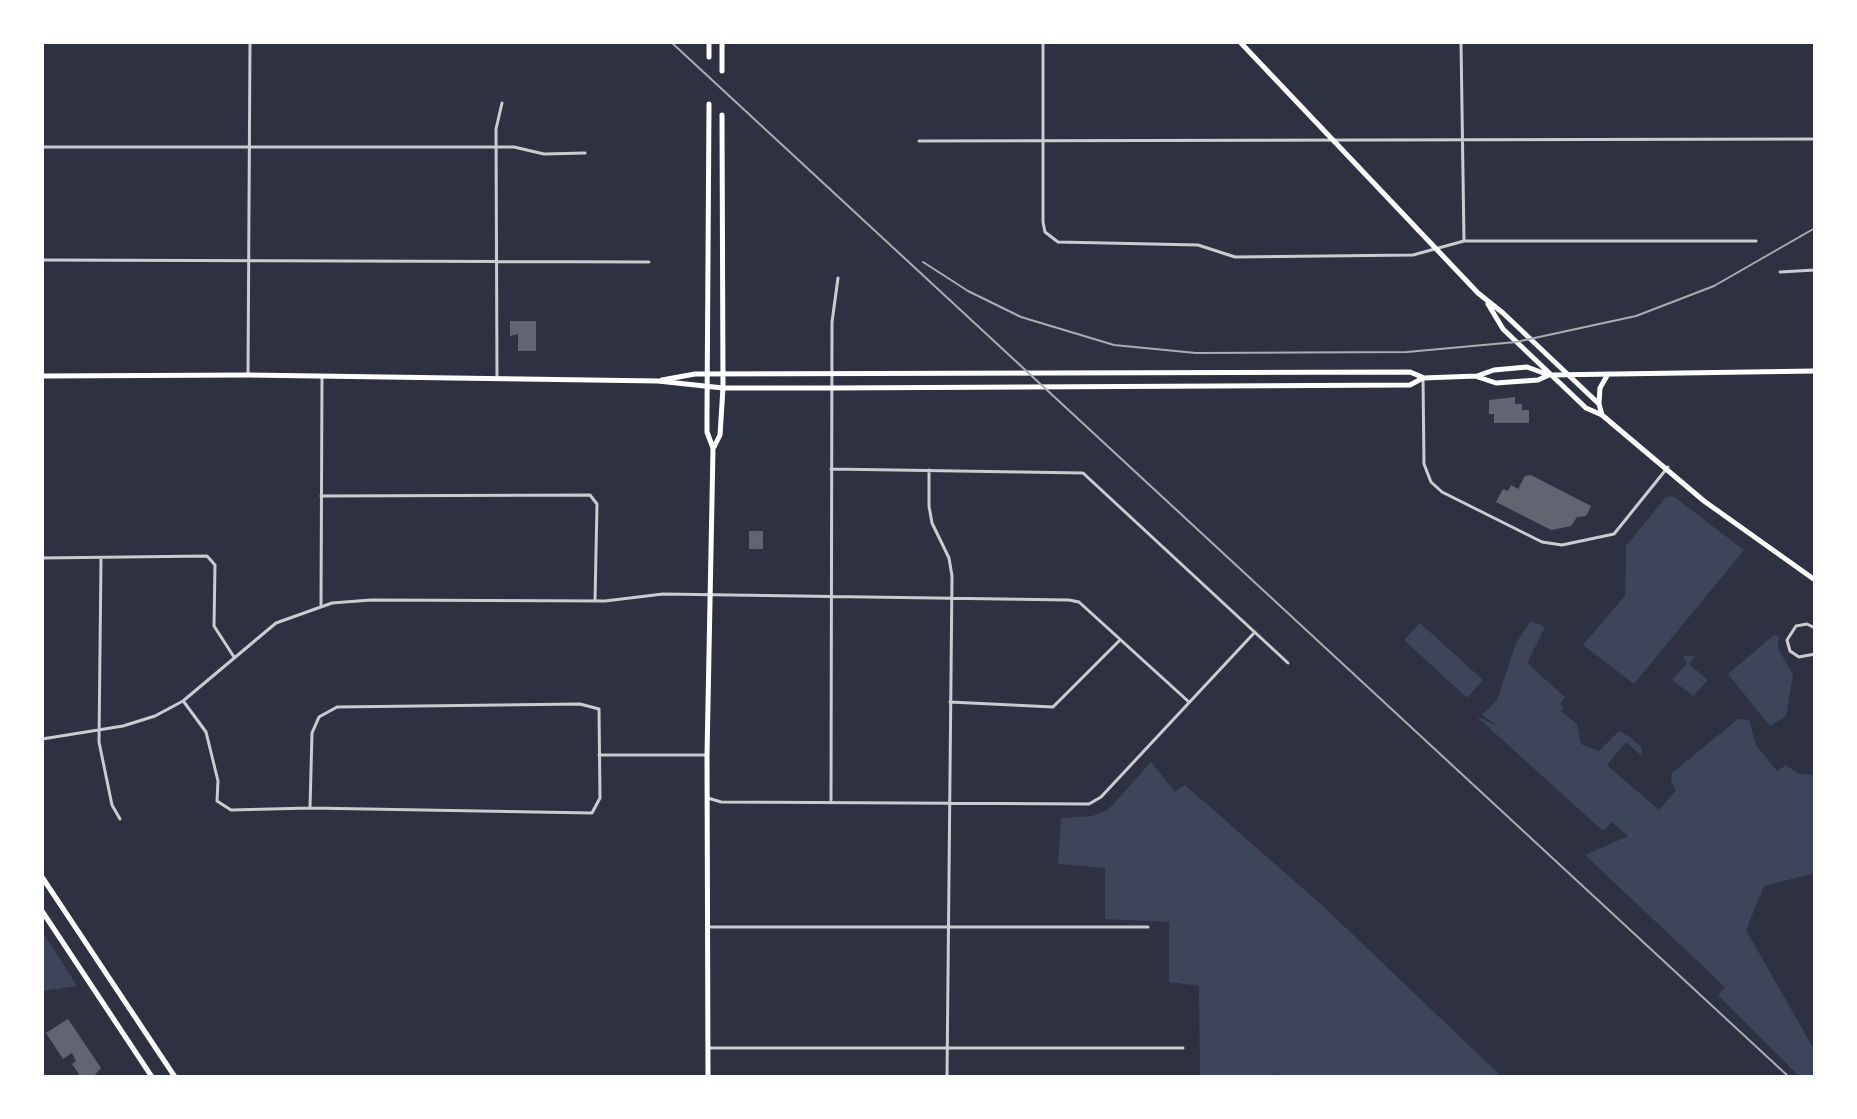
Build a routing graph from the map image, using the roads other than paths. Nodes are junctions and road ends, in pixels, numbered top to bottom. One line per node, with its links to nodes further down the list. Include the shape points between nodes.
1 (250, 42): 19 (street)
2 (709, 42): 7 (main road)
3 (722, 42): 8 (main road)
4 (1043, 42): 16 (street)
5 (1240, 42): 13 (main road)
6 (1461, 42): 14 (street)
7 (709, 57)
8 (722, 71)
9 (502, 103): 18 (street)
10 (709, 104): 35 (main road)
11 (722, 115): 36 (main road)
12 (1815, 139): 14 (street)
13 (1333, 140): 14 (street); 16 (street); 23 (main road)
14 (1462, 140): 21 (street)
15 (919, 141): 16 (street)
16 (1043, 141): 23 (street, via 1043,222 1045,232 1058,242 1188,244 1235,257 1413,255)
17 (42, 147): 19 (street)
18 (496, 147): 19 (street); 20 (street); 26 (street)
19 (250, 148): 25 (street)
20 (585, 153)
21 (1464, 241): 22 (street); 23 (street)
22 (1756, 241)
23 (1434, 247): 31 (main road)
24 (42, 260): 25 (street)
25 (250, 261): 26 (street); 34 (street)
26 (497, 262): 27 (street); 44 (street)
27 (649, 262)
28 (1815, 270): 29 (street)
29 (1780, 272)
30 (838, 278): 37 (street)
31 (1488, 303): 38 (main road, via 1503,329); 39 (main road)
32 (1815, 371): 33 (main road)
33 (1608, 374): 39 (main road); 49 (main road)
34 (248, 375): 40 (main road); 42 (main road)
35 (708, 375): 36 (main road); 45 (main road); 46 (main road)
36 (723, 375): 37 (main road); 47 (main road)
37 (832, 375): 43 (main road, via 1410,372); 48 (street)
38 (1549, 375): 39 (main road); 41 (main road, via 1496,383); 41 (main road, via 1527,367); 50 (main road, via 1586,408)
39 (1567, 375): 49 (main road)
40 (42, 376)
41 (1477, 376): 43 (main road)
42 (322, 377): 44 (main road); 55 (street)
43 (1423, 378): 48 (main road, via 1410,385); 52 (street, via 1424,464 1429,480 1442,492 1540,541 1562,545 1614,534)
44 (497, 379): 45 (main road)
45 (658, 381): 46 (main road)
46 (708, 387): 47 (main road); 51 (main road, via 707,432)
47 (723, 388): 48 (main road); 51 (main road, via 720,435)
48 (832, 388): 53 (street)
49 (1599, 404): 50 (main road)
50 (1602, 415): 52 (main road)
51 (713, 448): 59 (main road)
52 (1668, 467): 58 (main road, via 1704,501)
53 (831, 469): 54 (street); 60 (street)
54 (929, 470): 61 (street, via 929,506 949,558); 65 (street, via 1083,473)
55 (321, 496): 62 (street, via 590,495 597,504); 63 (street)
56 (42, 558): 57 (street)
57 (101, 559): 68 (street, via 209,558 215,565 214,626); 73 (street)
58 (1815, 580)
59 (712, 596): 60 (street); 62 (street, via 663,594); 76 (main road)
60 (831, 598): 61 (street); 78 (street)
61 (951, 599): 66 (street, via 1079,602); 71 (street)
62 (595, 601): 63 (street, via 371,600)
63 (321, 605): 68 (street, via 276,623)
64 (1814, 626): 67 (street, via 1801,624 1791,630 1787,645 1799,657)
65 (1255, 632): 69 (street); 72 (street)
66 (1120, 640): 71 (street, via 1053,707); 72 (street)
67 (1815, 654)
68 (234, 657): 70 (street)
69 (1288, 663)
70 (183, 701): 73 (street, via 145,720); 80 (street, via 206,732 219,805 231,810)
71 (950, 702): 79 (street)
72 (1189, 702): 79 (street, via 1093,803)
73 (100, 730): 74 (street); 81 (street, via 112,805)
74 (42, 739)
75 (599, 755): 76 (street); 80 (street, via 600,802 592,813); 80 (street, via 601,716 594,705 346,705 328,711 315,724)
76 (707, 755): 77 (main road)
77 (708, 798): 78 (street); 85 (main road)
78 (831, 800): 79 (street)
79 (949, 801): 84 (street)
80 (310, 808)
81 (120, 819)
82 (42, 877): 91 (main road)
83 (42, 911): 90 (main road)
84 (949, 926): 85 (street); 86 (street); 87 (street)
85 (709, 927): 88 (main road)
86 (1148, 927)
87 (948, 1047): 88 (street); 89 (street); 93 (street)
88 (708, 1048): 92 (main road)
89 (1183, 1048)
90 (152, 1077)
91 (175, 1077)
92 (708, 1077)
93 (947, 1077)

